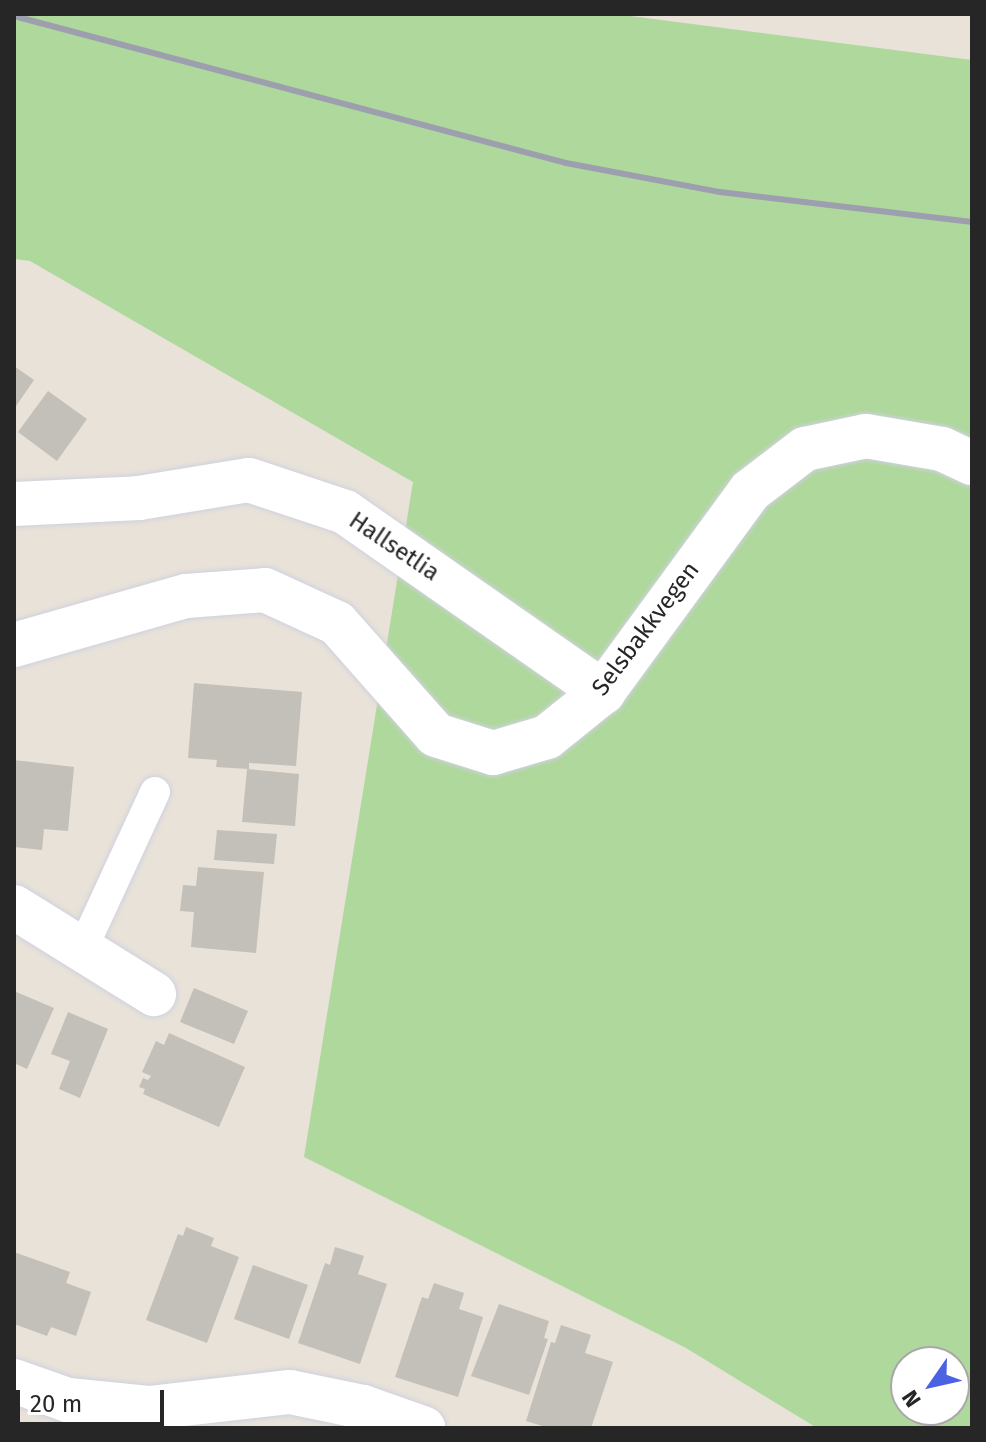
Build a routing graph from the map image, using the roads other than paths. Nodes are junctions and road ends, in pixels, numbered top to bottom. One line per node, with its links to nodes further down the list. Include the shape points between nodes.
1 (972, 463): 4 (street, Selsbakkvegen, via 942,449 866,436 805,449 750,491)
2 (14, 504): 4 (street, Hallsetlia, via 139,498 249,480 345,512)
3 (14, 645): 4 (street, Selsbakkvegen, via 186,596 265,590 337,623 436,735 493,753 547,737)
4 (603, 692)
5 (155, 792): 7 (lane)
6 (14, 907): 7 (street)
7 (82, 950): 8 (street)
8 (154, 994)
9 (14, 1381): 10 (street, via 68,1400 149,1408 290,1392 363,1407)
10 (423, 1428)

